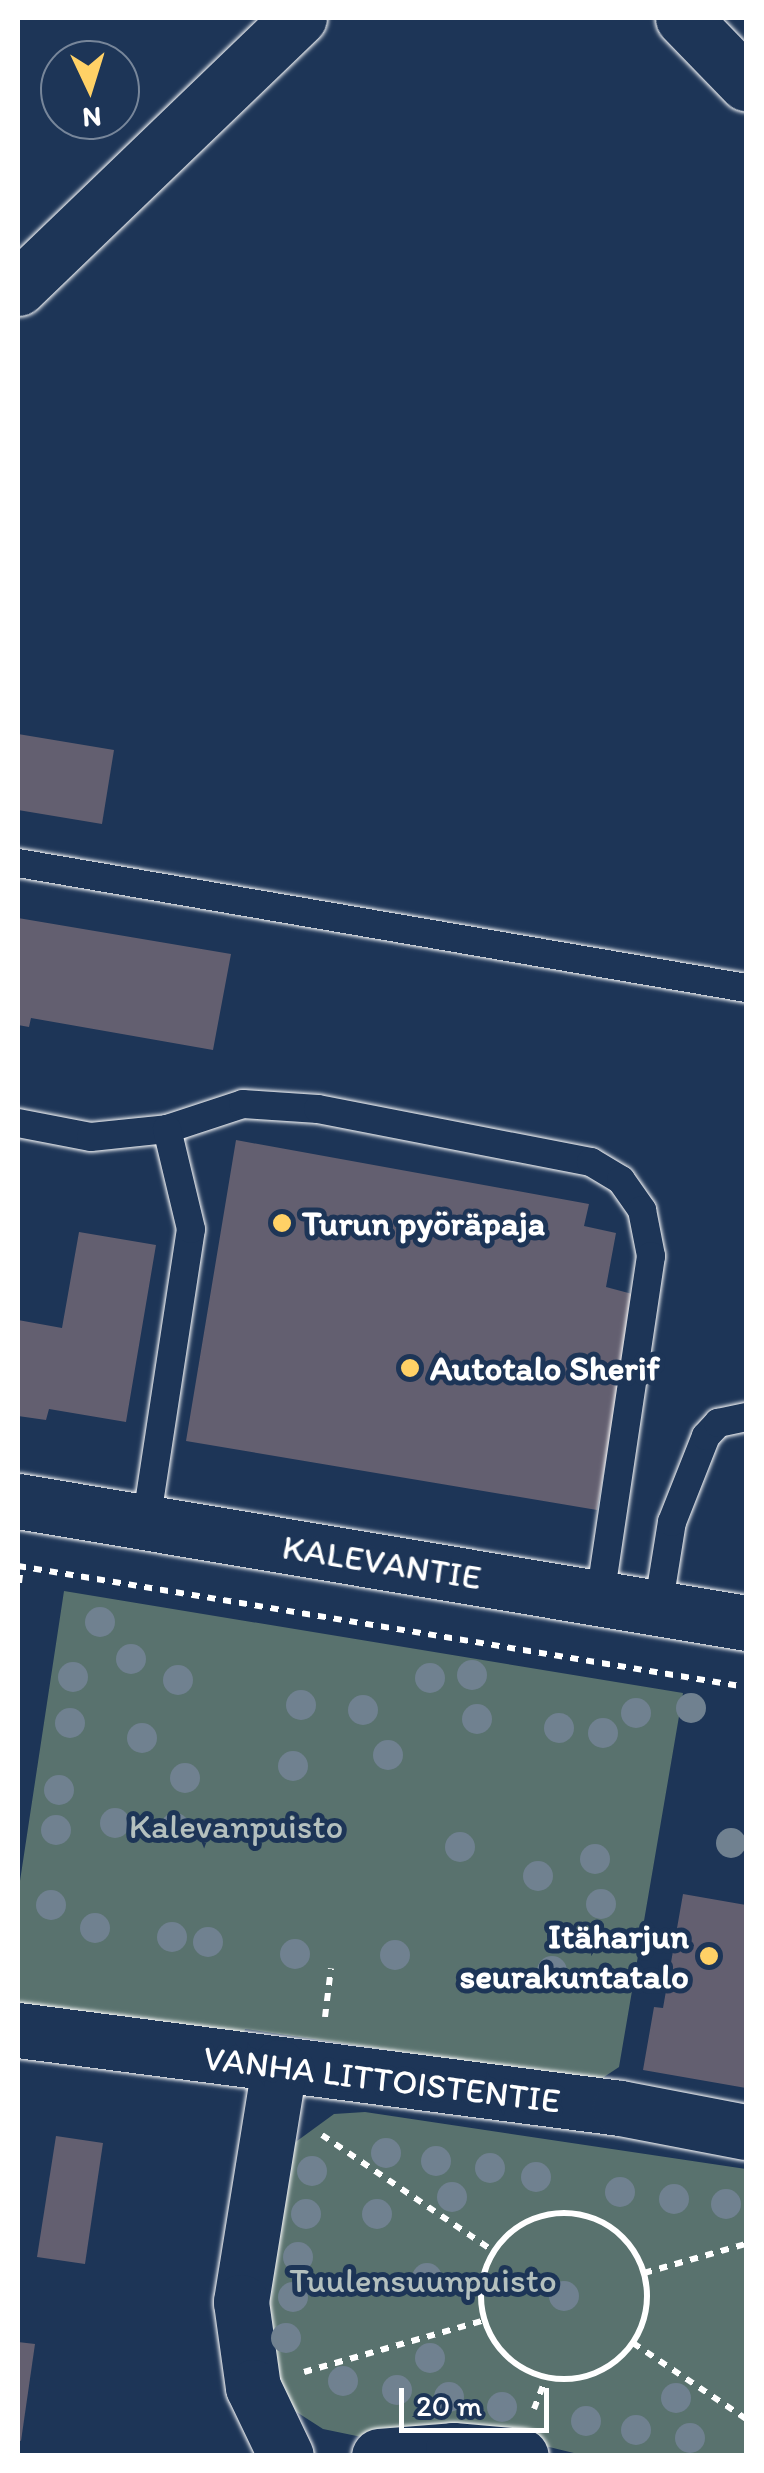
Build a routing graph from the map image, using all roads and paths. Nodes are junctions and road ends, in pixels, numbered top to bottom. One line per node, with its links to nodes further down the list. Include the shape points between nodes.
1 (299, 18): 4 (street)
2 (683, 18): 3 (street)
3 (746, 83)
4 (18, 288)
5 (18, 863): 6 (lane)
6 (746, 988)
7 (18, 1124): 8 (lane, via 91,1137)
8 (167, 1129): 11 (lane, via 191,1229); 14 (lane, via 243,1104 318,1109 591,1162 621,1180 642,1210 651,1256)
9 (746, 1417): 15 (lane, via 718,1423 706,1436 672,1522)
10 (18, 1500): 11 (street, KALEVANTIE)
11 (146, 1523): 14 (street, KALEVANTIE)
12 (19, 1566): 13 (path); 17 (path)
13 (19, 1582)
14 (600, 1598): 15 (street, KALEVANTIE)
15 (658, 1608): 16 (street, KALEVANTIE)
16 (746, 1622)
17 (746, 1687)
18 (18, 2030): 19 (street, VANHA LITTOISTENTIE)
19 (277, 2086): 20 (street, VANHA LITTOISTENTIE, via 620,2108); 22 (path); 26 (street, via 241,2302)
20 (746, 2132)
21 (746, 2244): 23 (path)
22 (495, 2252): 23 (path, via 522,2225 570,2214 617,2231); 24 (path, via 482,2286)
23 (644, 2273): 25 (path, via 648,2300)
24 (485, 2320): 25 (path, via 507,2356 554,2378 581,2378 606,2368); 26 (path)
25 (633, 2342): 27 (path)
26 (253, 2387): 28 (street)
27 (746, 2419)
28 (286, 2456)
29 (379, 2456): 30 (street, via 453,2450)
30 (520, 2456)

